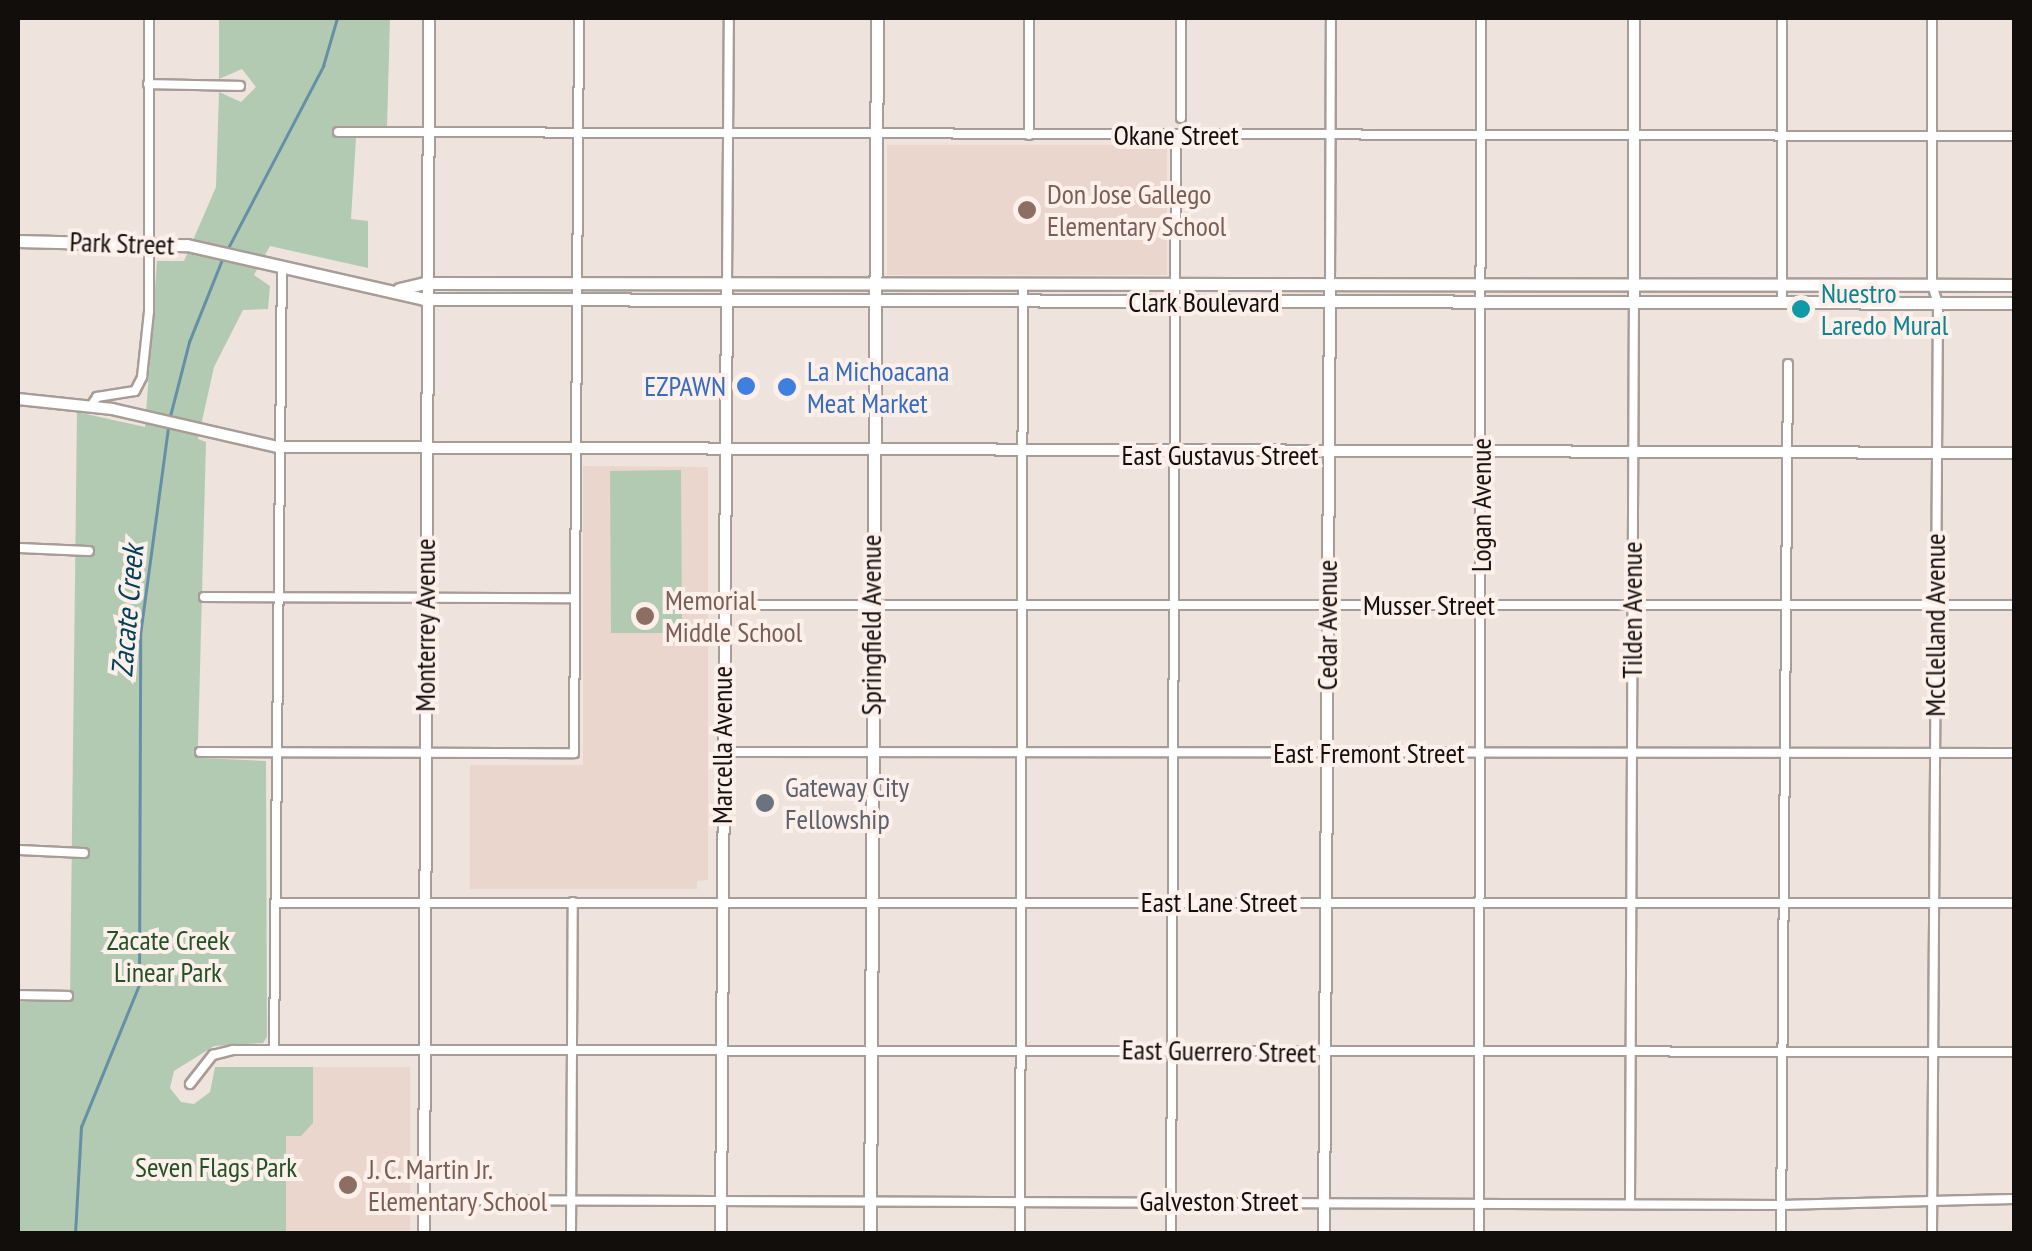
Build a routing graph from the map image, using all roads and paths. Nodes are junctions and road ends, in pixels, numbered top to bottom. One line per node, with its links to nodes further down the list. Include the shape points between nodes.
1 (149, 18): 13 (street)
2 (429, 18): 17 (street, Monterrey Avenue)
3 (579, 18): 18 (street)
4 (729, 18): 19 (street, Marcella Avenue)
5 (876, 18): 20 (main road, Springfield Avenue)
6 (1029, 18): 21 (street)
7 (1180, 18): 15 (street)
8 (1332, 18): 23 (street, Cedar Avenue)
9 (1482, 18): 24 (street, Logan Avenue)
10 (1634, 18): 25 (street, Tilden Avenue)
11 (1782, 18): 26 (street)
12 (1932, 18): 27 (street, McClelland Avenue)
13 (148, 84): 14 (street); 30 (street)
14 (240, 86)
15 (1181, 118)
16 (338, 132): 17 (street, Okane Street)
17 (428, 134): 18 (street, Okane Street); 33 (street, Monterrey Avenue)
18 (578, 134): 19 (street, Okane Street); 34 (street)
19 (728, 134): 20 (street, Okane Street); 35 (street, Marcella Avenue)
20 (875, 134): 21 (street, Okane Street); 36 (main road, Springfield Avenue)
21 (1029, 134): 22 (street, Okane Street)
22 (1176, 135): 23 (street, Okane Street); 38 (street)
23 (1330, 135): 24 (street, Okane Street); 39 (street, Cedar Avenue)
24 (1481, 135): 25 (street, Okane Street); 40 (street, Logan Avenue)
25 (1634, 136): 26 (street, Okane Street); 41 (street, Tilden Avenue)
26 (1782, 136): 27 (street, Okane Street); 42 (street)
27 (1932, 136): 28 (street, Okane Street); 43 (street, McClelland Avenue)
28 (2014, 136)
29 (18, 241): 30 (main road, Park Street)
30 (148, 241): 31 (main road, Park Street); 60 (street, via 139,386 97,397)
31 (226, 252): 32 (main road, Clark Boulevard)
32 (282, 266): 45 (main road, Clark Boulevard); 61 (street)
33 (424, 283): 34 (main road, Clark Boulevard); 45 (main road, Clark Boulevard); 46 (street, Monterrey Avenue)
34 (575, 283): 35 (main road, Clark Boulevard); 47 (street)
35 (727, 283): 36 (main road, Clark Boulevard); 48 (street, Marcella Avenue)
36 (873, 283): 37 (main road, Clark Boulevard); 49 (main road, Springfield Avenue)
37 (1023, 283): 38 (main road, Clark Boulevard); 50 (street)
38 (1176, 284): 39 (main road, Clark Boulevard); 51 (street)
39 (1330, 284): 40 (main road, Clark Boulevard); 52 (street, Cedar Avenue)
40 (1482, 284): 41 (main road, Clark Boulevard); 53 (street, Logan Avenue)
41 (1634, 284): 42 (main road, Clark Boulevard); 54 (street, Tilden Avenue)
42 (1782, 285): 43 (main road, Clark Boulevard); 55 (street)
43 (1932, 285): 44 (main road, Clark Boulevard); 56 (street, McClelland Avenue)
44 (2014, 285)
45 (395, 290): 46 (main road, Clark Boulevard)
46 (424, 299): 47 (main road, Clark Boulevard); 62 (street, Monterrey Avenue)
47 (575, 299): 48 (main road, Clark Boulevard); 63 (street)
48 (724, 301): 49 (main road, Clark Boulevard); 64 (street, Marcella Avenue)
49 (872, 301): 50 (main road, Clark Boulevard); 65 (main road, Springfield Avenue)
50 (1023, 302): 51 (main road, Clark Boulevard); 70 (street)
51 (1176, 302): 52 (main road, Clark Boulevard); 71 (street)
52 (1330, 302): 53 (main road, Clark Boulevard); 72 (street, Cedar Avenue)
53 (1482, 302): 54 (main road, Clark Boulevard); 66 (street, Logan Avenue)
54 (1634, 302): 55 (main road, Clark Boulevard); 67 (street, Tilden Avenue)
55 (1782, 302): 56 (main road, Clark Boulevard)
56 (1938, 303): 57 (main road, Clark Boulevard); 68 (street, McClelland Avenue)
57 (2014, 303)
58 (1788, 364): 73 (street)
59 (18, 398): 60 (street, East Gustavus Street)
60 (91, 406): 61 (street, East Gustavus Street)
61 (278, 448): 62 (street, East Gustavus Street); 77 (street)
62 (426, 451): 63 (street, East Gustavus Street); 78 (street, Monterrey Avenue)
63 (574, 451): 64 (street, East Gustavus Street); 79 (street)
64 (722, 452): 65 (street, East Gustavus Street); 80 (street, Marcella Avenue)
65 (872, 454): 70 (street, East Gustavus Street); 81 (main road, Springfield Avenue)
66 (1480, 454): 67 (street, East Gustavus Street); 72 (street, East Gustavus Street); 85 (street, Logan Avenue)
67 (1633, 454): 73 (street, East Gustavus Street); 86 (street, Tilden Avenue)
68 (1937, 454): 69 (street, East Gustavus Street); 73 (street, East Gustavus Street); 88 (street, McClelland Avenue)
69 (2014, 454)
70 (1022, 455): 71 (street, East Gustavus Street); 82 (street)
71 (1175, 455): 72 (street, East Gustavus Street); 83 (street)
72 (1328, 455): 84 (street, Cedar Avenue)
73 (1788, 455): 87 (street)
74 (18, 548): 75 (street)
75 (89, 550)
76 (204, 597): 77 (street)
77 (276, 598): 78 (street); 91 (street)
78 (425, 598): 79 (street); 92 (street, Monterrey Avenue)
79 (574, 598): 92 (street, via 574,753)
80 (722, 604): 81 (street, Musser Street); 93 (street, Marcella Avenue)
81 (871, 605): 82 (street, Musser Street); 94 (main road, Springfield Avenue)
82 (1022, 605): 83 (street, Musser Street); 95 (street)
83 (1174, 605): 84 (street, Musser Street); 96 (street)
84 (1327, 605): 85 (street, Musser Street); 97 (street, Cedar Avenue)
85 (1480, 605): 86 (street, Musser Street); 98 (street, Logan Avenue)
86 (1632, 605): 87 (street, Musser Street); 99 (street, Tilden Avenue)
87 (1785, 605): 88 (street, Musser Street); 101 (street)
88 (1936, 605): 89 (street, Musser Street); 100 (street, McClelland Avenue)
89 (2014, 605)
90 (200, 752): 91 (street)
91 (275, 752): 92 (street); 110 (street)
92 (424, 752): 111 (street, Monterrey Avenue)
93 (723, 752): 94 (street, East Fremont Street); 106 (street, Marcella Avenue)
94 (872, 752): 95 (street, East Fremont Street); 105 (main road, Springfield Avenue)
95 (1022, 752): 96 (street, East Fremont Street); 107 (street)
96 (1173, 752): 97 (street, East Fremont Street); 109 (street)
97 (1326, 752): 98 (street, East Fremont Street); 112 (street, Cedar Avenue)
98 (1480, 753): 99 (street, East Fremont Street); 114 (street, Logan Avenue)
99 (1632, 753): 101 (street, East Fremont Street); 115 (street, Tilden Avenue)
100 (1934, 753): 101 (street, East Fremont Street); 102 (street, East Fremont Street); 117 (street, McClelland Avenue)
101 (1784, 754): 116 (street)
102 (2014, 754)
103 (18, 850): 104 (street)
104 (84, 854)
105 (871, 900): 106 (street, East Lane Street); 107 (street, East Lane Street); 126 (main road, Springfield Avenue)
106 (722, 901): 108 (street, East Lane Street); 123 (street, Marcella Avenue)
107 (1021, 901): 109 (street, East Lane Street); 120 (street)
108 (573, 902): 111 (street, East Lane Street); 122 (street)
109 (1172, 902): 112 (street, East Lane Street); 124 (street)
110 (275, 903): 111 (street, East Lane Street); 121 (street)
111 (424, 903): 125 (street, Monterrey Avenue)
112 (1325, 903): 114 (street, East Lane Street); 127 (street, Cedar Avenue)
113 (2014, 903): 117 (street, East Lane Street)
114 (1479, 904): 115 (street, East Lane Street); 128 (street, Logan Avenue)
115 (1632, 904): 116 (street, East Lane Street); 129 (street, Tilden Avenue)
116 (1781, 904): 117 (street, East Lane Street); 130 (street)
117 (1933, 906): 131 (street, McClelland Avenue)
118 (18, 995): 119 (street)
119 (68, 996)
120 (1020, 1048): 124 (street, East Guerrero Street); 126 (street, East Guerrero Street); 136 (street)
121 (274, 1050): 125 (street, East Guerrero Street); 133 (street, East Guerrero Street, via 213,1055)
122 (572, 1051): 123 (street, East Guerrero Street); 125 (street, East Guerrero Street); 137 (street)
123 (720, 1051): 126 (street, East Guerrero Street); 141 (street, Marcella Avenue)
124 (1172, 1051): 127 (street, East Guerrero Street); 139 (street)
125 (425, 1052): 135 (street, Monterrey Avenue)
126 (871, 1052): 138 (main road, Springfield Avenue)
127 (1325, 1052): 128 (street, East Guerrero Street); 142 (street, Cedar Avenue)
128 (1479, 1052): 129 (street, East Guerrero Street); 143 (street, Logan Avenue)
129 (1631, 1052): 130 (street, East Guerrero Street); 144 (street, Tilden Avenue)
130 (1781, 1052): 131 (street, East Guerrero Street); 145 (street)
131 (1931, 1052): 132 (street, East Guerrero Street); 140 (street, McClelland Avenue)
132 (2014, 1052)
133 (190, 1084)
134 (2014, 1199): 140 (street, Galveston Street)
135 (424, 1200): 137 (street, Galveston Street); 146 (street, Monterrey Avenue)
136 (1020, 1200): 138 (street, Galveston Street); 139 (street, Galveston Street); 150 (street)
137 (571, 1201): 141 (street, Galveston Street); 147 (street)
138 (870, 1201): 141 (street, Galveston Street); 149 (main road, Springfield Avenue)
139 (1171, 1201): 142 (street, Galveston Street); 151 (street)
140 (1932, 1201): 145 (street, Galveston Street); 155 (street, McClelland Avenue)
141 (721, 1202): 148 (street, Marcella Avenue)
142 (1324, 1202): 143 (street, Galveston Street); 152 (street, Cedar Avenue)
143 (1479, 1202): 144 (street, Galveston Street); 153 (street, Logan Avenue)
144 (1630, 1203): 145 (street, Galveston Street)
145 (1781, 1205): 154 (street)
146 (424, 1234)
147 (571, 1234)
148 (721, 1234)
149 (870, 1234)
150 (1020, 1234)
151 (1171, 1234)
152 (1324, 1234)
153 (1479, 1234)
154 (1781, 1234)
155 (1932, 1234)

